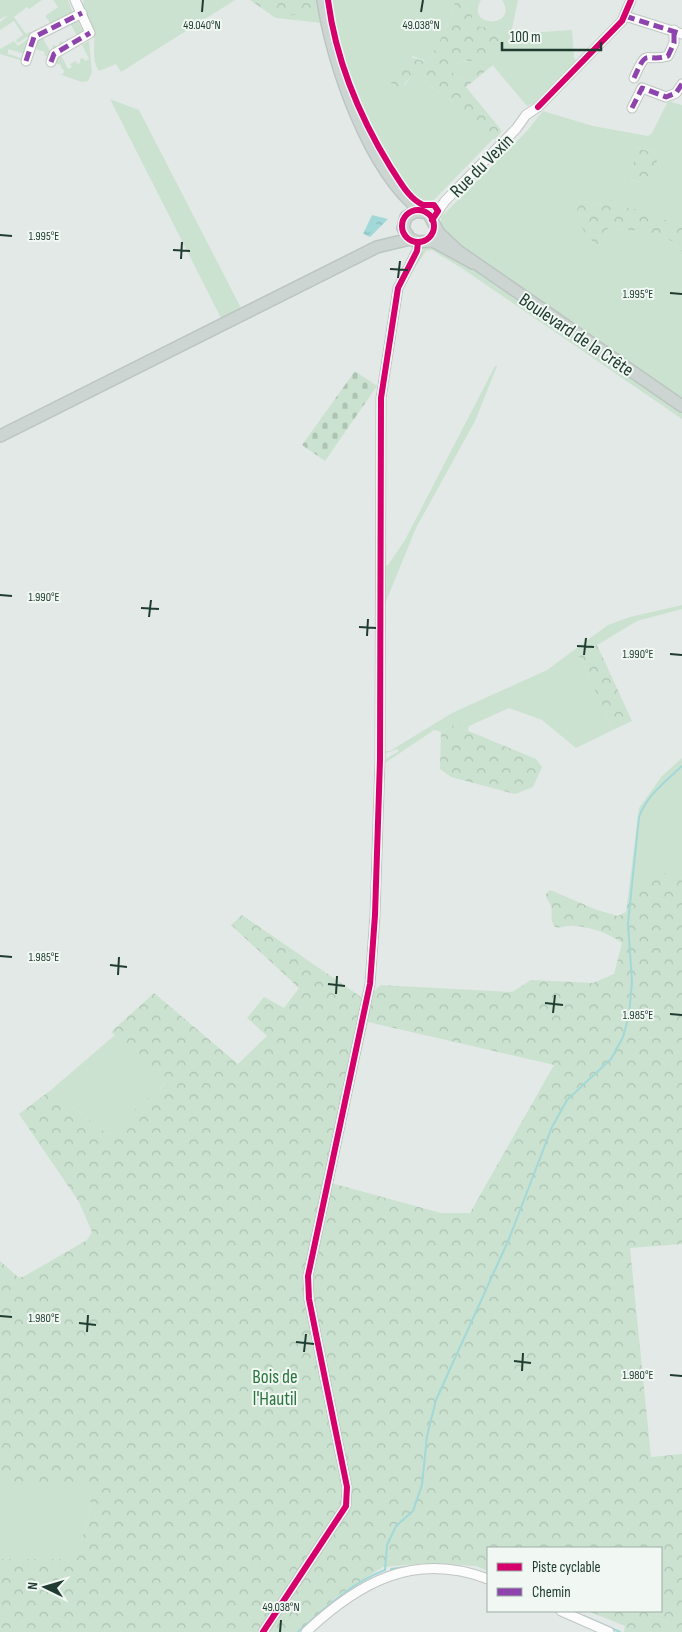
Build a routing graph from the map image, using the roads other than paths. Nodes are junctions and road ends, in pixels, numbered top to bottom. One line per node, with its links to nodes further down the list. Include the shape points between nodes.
1 (75, 0): 4 (street)
2 (323, 0): 12 (main road, Boulevard de la Crête, via 331,41 348,96)
3 (631, 0): 5 (street, Rue du Vexin)
4 (82, 13): 7 (street, via 34,37); 8 (street, via 90,33 54,54)
5 (625, 16): 6 (street); 13 (street, Rue du Vexin)
6 (678, 32): 9 (street, via 668,56 647,56)
7 (26, 61)
8 (51, 62)
9 (634, 78)
10 (682, 84): 11 (street, via 676,93 666,97 642,88)
11 (632, 108)
12 (395, 184): 13 (main road, Boulevard de la Crête); 14 (main road, Boulevard de la Crête)
13 (428, 216): 14 (main road, via 412,212); 15 (main road, via 432,233); 17 (main road, Boulevard de la Crête, via 448,243)
14 (404, 221): 15 (main road, Boulevard de la Crête, via 404,233); 16 (main road, via 394,236)
15 (418, 240): 16 (main road); 17 (main road, Boulevard de la Crête, via 438,243); 22 (street, via 417,251 398,288 381,398 380,750 370,984 308,1276 309,1299 347,1486 346,1506)
16 (377, 247): 19 (main road)
17 (473, 263): 18 (main road, Boulevard de la Crête)
18 (682, 406)
19 (0, 436)
20 (487, 1579): 23 (street, via 447,1569 407,1570 388,1575 347,1596)
21 (563, 1612): 24 (street)
22 (263, 1632)
23 (306, 1632)
24 (609, 1632)

